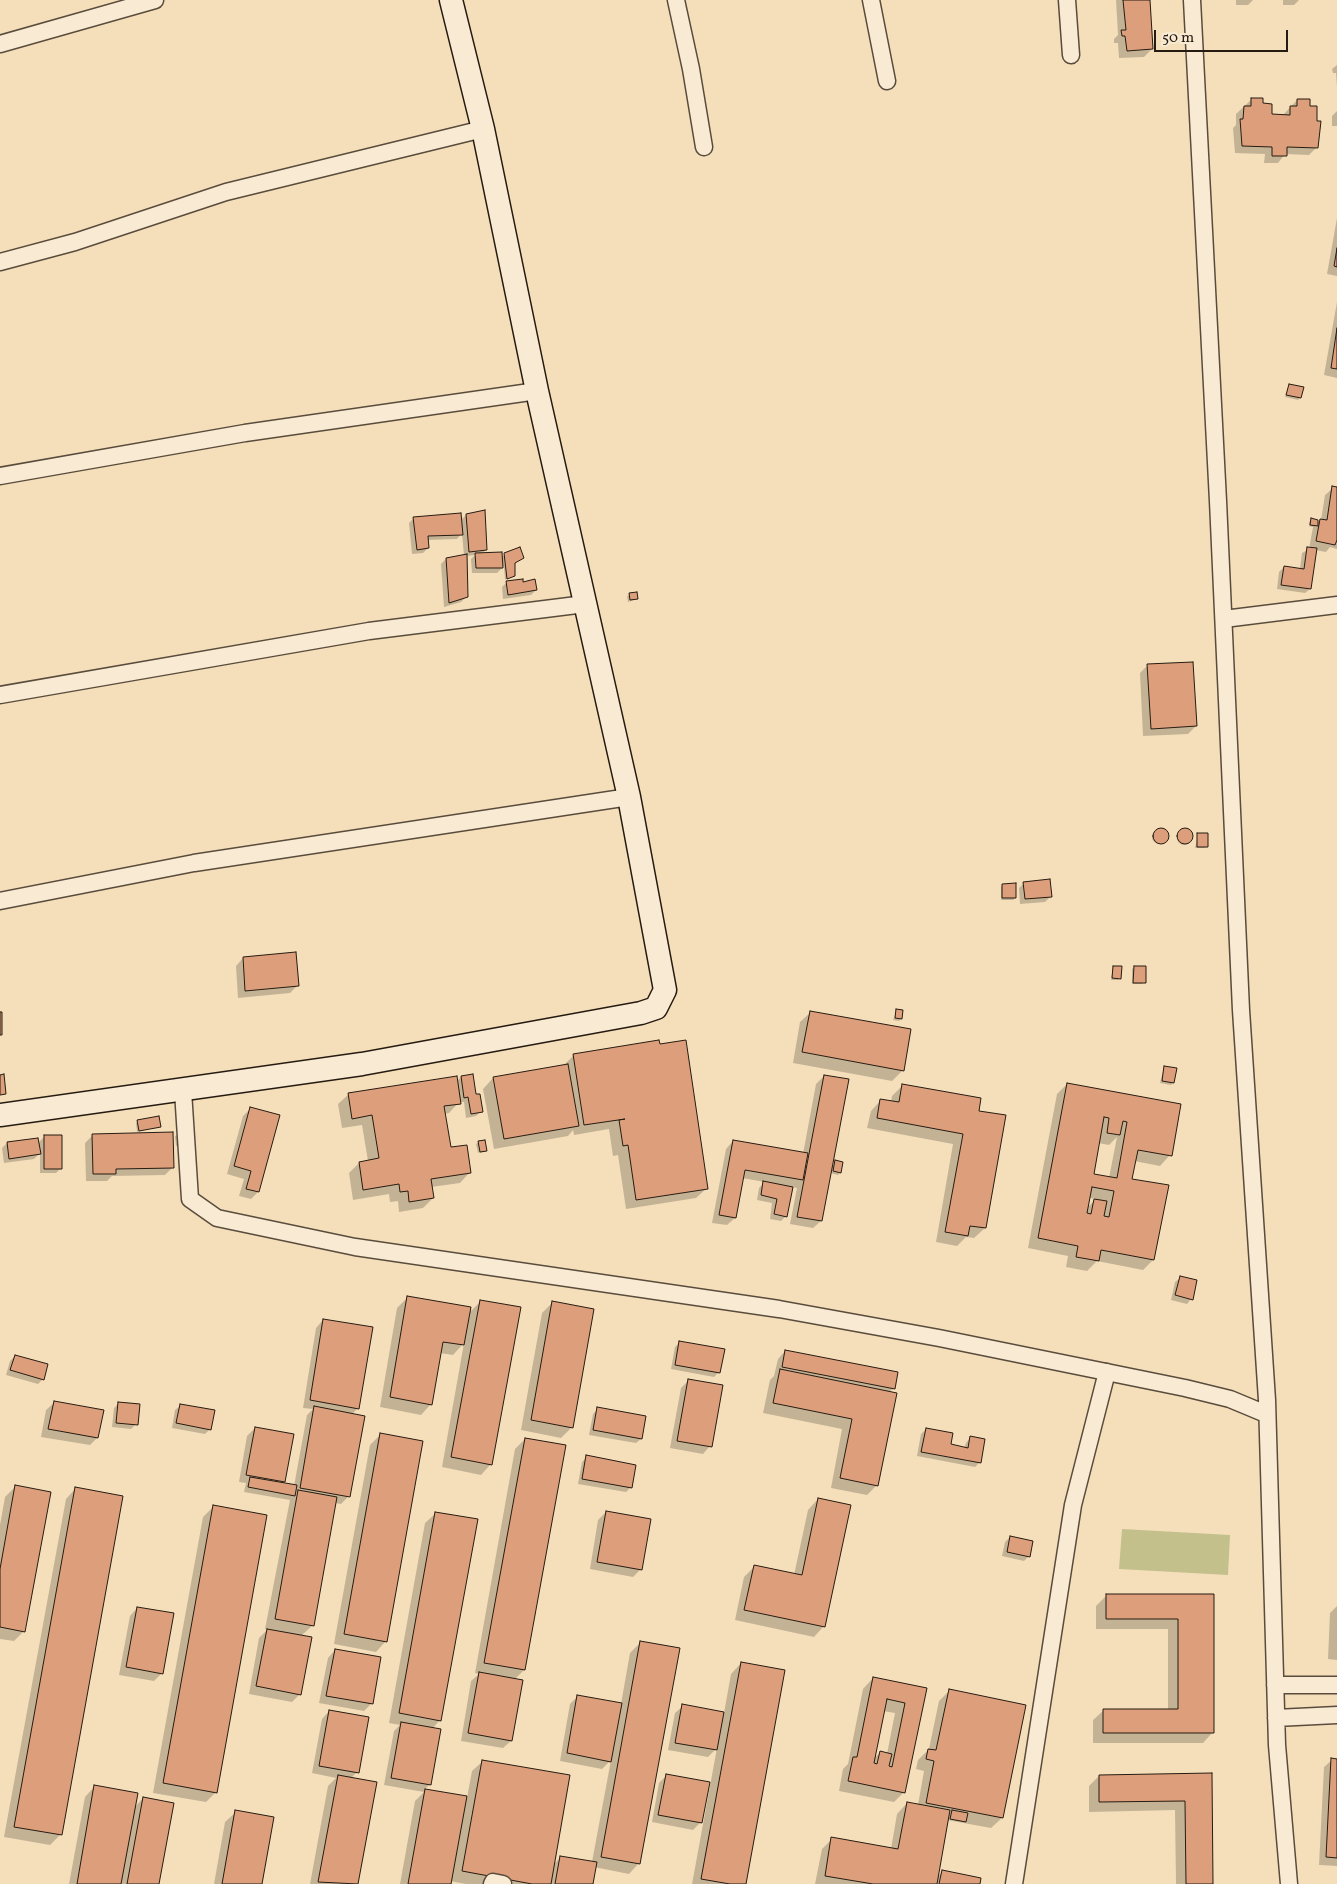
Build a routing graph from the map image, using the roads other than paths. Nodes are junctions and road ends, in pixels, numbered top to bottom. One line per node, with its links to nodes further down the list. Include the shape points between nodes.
1 (155, 0): 7 (street)
2 (451, 0): 10 (main road)
3 (676, 0): 11 (street)
4 (871, 0): 9 (street)
5 (1067, 0): 8 (street)
6 (1192, 0): 17 (street)
7 (0, 44)
8 (1070, 56)
9 (887, 81)
10 (483, 129): 12 (street, via 226,192 75,242); 13 (main road)
11 (704, 147)
12 (0, 262)
13 (537, 391): 14 (street, via 244,433); 15 (main road)
14 (0, 476)
15 (585, 604): 18 (street, via 369,631); 19 (main road)
16 (1337, 605): 17 (street)
17 (1224, 619): 24 (street, via 1240,1010)
18 (0, 695)
19 (629, 797): 20 (street, via 194,863); 21 (main road, via 665,990 656,1008 362,1064)
20 (0, 901)
21 (183, 1091): 22 (main road); 23 (street, via 190,1198 217,1218 355,1247 780,1309)
22 (0, 1115)
23 (1107, 1372): 24 (street, via 1230,1399); 31 (street, via 1073,1505)
24 (1266, 1414): 25 (street)
25 (1275, 1685): 26 (street); 28 (street)
26 (1337, 1685)
27 (1337, 1715): 28 (street)
28 (1276, 1718): 32 (street)
29 (492, 1884): 30 (street)
30 (503, 1884)
31 (1014, 1884)
32 (1289, 1884)

